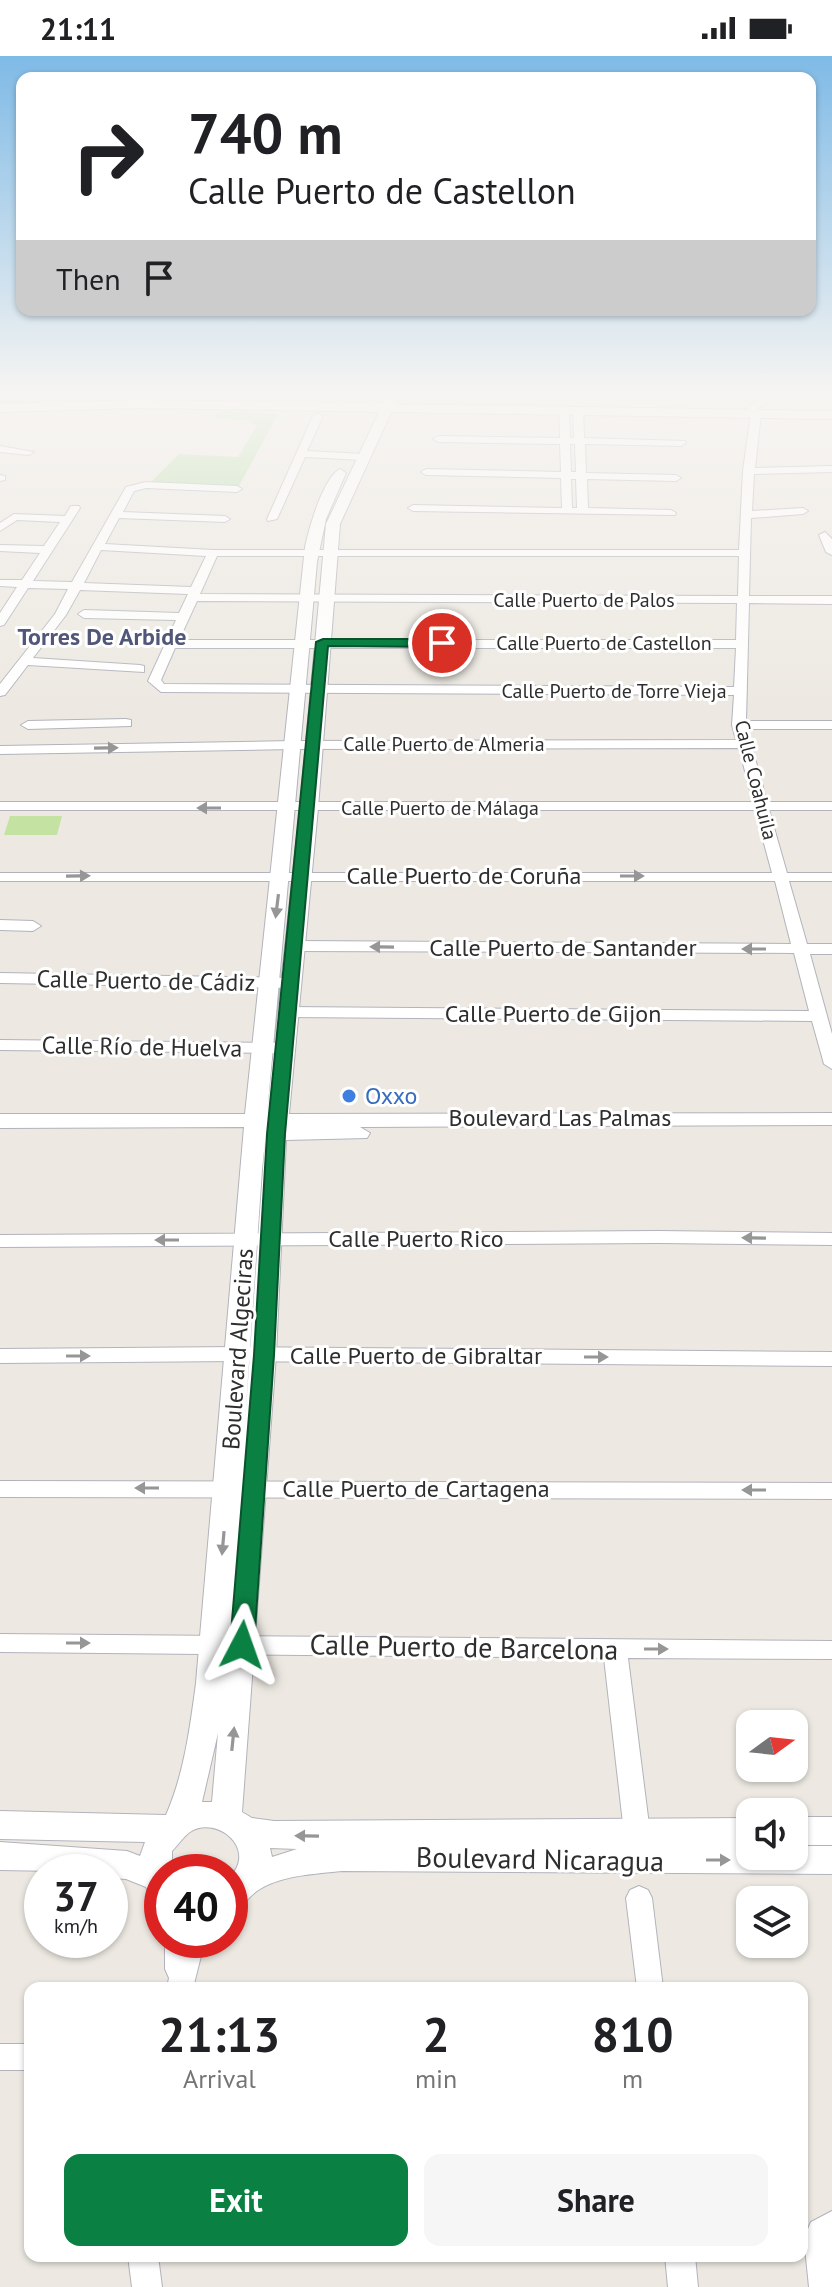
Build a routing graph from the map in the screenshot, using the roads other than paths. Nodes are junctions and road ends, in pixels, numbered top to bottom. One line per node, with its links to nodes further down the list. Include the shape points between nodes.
1 (126, 497): 13 (street)
2 (282, 497): 16 (street)
3 (328, 497): 22 (street, Boulevard Algeciras)
4 (345, 497): 23 (street, Boulevard Algeciras)
5 (567, 497): 9 (street)
6 (582, 497): 11 (street)
7 (747, 497): 14 (street, Calle Coahuila)
8 (413, 508): 9 (street)
9 (567, 511): 11 (street)
10 (803, 511): 14 (street)
11 (583, 512): 12 (street)
12 (671, 513)
13 (116, 515): 15 (street); 19 (street)
14 (747, 515): 26 (street, Calle Coahuila)
15 (225, 519)
16 (272, 519)
17 (0, 528): 21 (street, via 14,517 72,514)
18 (825, 535): 24 (street)
19 (99, 547): 25 (street); 29 (street)
20 (0, 548): 21 (street)
21 (49, 550): 28 (street)
22 (309, 552): 23 (street); 25 (street); 31 (street, Boulevard Algeciras)
23 (329, 552): 26 (street); 32 (street, Boulevard Algeciras)
24 (832, 552)
25 (213, 553): 30 (street)
26 (746, 553): 34 (street, Calle Coahuila)
27 (0, 583): 28 (street, Calle Puerto de Palos)
28 (27, 585): 29 (street, Calle Puerto de Palos); 37 (street)
29 (76, 587): 30 (street, Calle Puerto de Palos); 42 (street)
30 (194, 594): 31 (street, Calle Puerto de Palos); 36 (street)
31 (308, 598): 32 (street, Calle Puerto de Palos); 38 (street, Boulevard Algeciras)
32 (327, 598): 34 (street, Calle Puerto de Palos); 39 (street, Boulevard Algeciras)
33 (832, 600): 34 (street, Calle Puerto de Palos)
34 (743, 601): 41 (street, Calle Coahuila)
35 (84, 614): 36 (street)
36 (184, 617): 40 (street)
37 (0, 622)
38 (303, 642): 39 (street, Calle Puerto de Castellon); 40 (street, Calle Puerto de Castellon); 44 (street, Boulevard Algeciras)
39 (323, 642): 41 (street, Calle Puerto de Castellon); 45 (street, Boulevard Algeciras)
40 (173, 644): 44 (street, Calle Puerto de Torre Vieja, via 154,681 157,686)
41 (742, 644): 46 (street, Calle Coahuila)
42 (27, 661): 43 (street); 47 (street)
43 (140, 669)
44 (298, 691): 45 (street, Calle Puerto de Torre Vieja); 54 (street, Boulevard Algeciras)
45 (317, 691): 46 (street, Calle Puerto de Torre Vieja); 54 (street, Boulevard Algeciras)
46 (739, 691): 51 (street, Calle Coahuila)
47 (0, 692)
48 (126, 723): 49 (street)
49 (72, 724): 50 (street); 55 (street)
50 (28, 725)
51 (739, 725): 52 (street); 53 (street, Calle Coahuila)
52 (832, 725)
53 (744, 744): 54 (street, Calle Puerto de Almeria); 58 (street, Calle Coahuila)
54 (303, 745): 55 (street, Calle Puerto de Almeria, one-way to 54); 60 (street, Boulevard Algeciras); 61 (street, Boulevard Algeciras)
55 (65, 748): 56 (street, Calle Puerto de Almeria)
56 (0, 750)
57 (0, 806): 60 (street, Calle Puerto de Málaga, one-way to 57)
58 (762, 806): 59 (street, Calle Puerto de Málaga); 61 (street, Calle Puerto de Málaga); 64 (street, Calle Coahuila)
59 (832, 806)
60 (287, 808): 61 (street, Calle Puerto de Málaga); 62 (street, Boulevard Algeciras)
61 (309, 808): 63 (street, Boulevard Algeciras)
62 (281, 876): 63 (street, Calle Puerto de Coruña); 65 (street, Calle Puerto de Coruña, one-way to 62); 73 (street, Boulevard Algeciras, one-way to 73)
63 (302, 876): 64 (street, Calle Puerto de Coruña, one-way to 64); 69 (street, Boulevard Algeciras)
64 (781, 876): 66 (street, Calle Puerto de Coruña); 70 (street, Calle Coahuila)
65 (0, 877)
66 (832, 877)
67 (0, 925): 68 (street)
68 (33, 926)
69 (295, 946): 70 (street, Calle Puerto de Santander, one-way to 69); 74 (street, Boulevard Algeciras)
70 (799, 949): 71 (street, Calle Puerto de Santander); 76 (street, Calle Coahuila)
71 (832, 949)
72 (0, 978): 73 (street, Calle Puerto de Cádiz)
73 (267, 983): 74 (street, Calle Puerto de Cádiz); 78 (street, Boulevard Algeciras)
74 (291, 983): 75 (street, Boulevard Algeciras)
75 (287, 1012): 76 (street, Calle Puerto de Gijon); 79 (street, Boulevard Algeciras)
76 (819, 1016): 80 (street, Calle Coahuila)
77 (0, 1045): 78 (street, Calle Río de Huelva)
78 (259, 1048): 79 (street, Calle Río de Huelva); 83 (street, Boulevard Algeciras)
79 (284, 1048): 83 (street, Boulevard Algeciras)
80 (832, 1064)
81 (832, 1119): 83 (street, Boulevard Las Palmas)
82 (0, 1121): 83 (street, Boulevard Las Palmas)
83 (266, 1126): 84 (street, Boulevard Las Palmas); 85 (street, Boulevard Las Palmas); 87 (street, Boulevard Algeciras)
84 (0, 1133)
85 (832, 1133)
86 (832, 1239): 87 (street, Calle Puerto Rico, one-way to 87)
87 (258, 1240): 88 (street, Calle Puerto Rico, one-way to 88); 89 (street, Boulevard Algeciras)
88 (0, 1241)
89 (251, 1355): 90 (street, Calle Puerto de Gibraltar, one-way to 89); 91 (street, Calle Puerto de Gibraltar, one-way to 91); 92 (street, Boulevard Algeciras)
90 (0, 1356)
91 (832, 1359)
92 (241, 1488): 93 (street, Calle Puerto de Cartagena, one-way to 93); 94 (street, Calle Puerto de Cartagena, one-way to 92); 96 (street, Boulevard Algeciras, one-way to 96); 97 (street, Boulevard Algeciras)
93 (0, 1489)
94 (832, 1491)
95 (0, 1643): 96 (street, Calle Puerto de Barcelona, one-way to 96)
96 (213, 1644): 97 (street, Calle Puerto de Barcelona); 102 (street, Boulevard Algeciras, via 200,1756 191,1794)
97 (242, 1645): 98 (street, Calle Puerto de Barcelona); 100 (street, Boulevard Algeciras, one-way to 97)
98 (615, 1649): 99 (street, Calle Puerto de Barcelona, one-way to 99); 106 (street)
99 (832, 1650)
100 (237, 1824): 102 (street, Boulevard Nicaragua, via 194,1816); 106 (street, Boulevard Nicaragua, one-way to 100, via 274,1835); 110 (street, Boulevard Algeciras, via 257,1853)
101 (0, 1825): 102 (street)
102 (175, 1826): 107 (street, Boulevard Algeciras)
103 (808, 1831): 104 (street)
104 (832, 1831)
105 (736, 1834): 106 (street, Boulevard Nicaragua)
106 (638, 1846): 109 (street, Boulevard Nicaragua, one-way to 109); 112 (street, Boulevard Nicaragua, via 342,1857 296,1863)
107 (156, 1854)
108 (0, 1856): 111 (street, via 127,1865)
109 (832, 1860)
110 (248, 1873)
111 (144, 1874)
112 (248, 1885)
113 (639, 1898): 118 (street)
114 (178, 1958): 116 (street)
115 (187, 1958): 117 (street)
116 (179, 1982)
117 (181, 1982)
118 (649, 1982)
119 (0, 2057): 120 (street)
120 (24, 2057)
121 (825, 2238): 126 (street)
122 (144, 2262): 124 (street)
123 (681, 2262): 125 (street)
124 (147, 2287)
125 (683, 2287)
126 (824, 2287)

